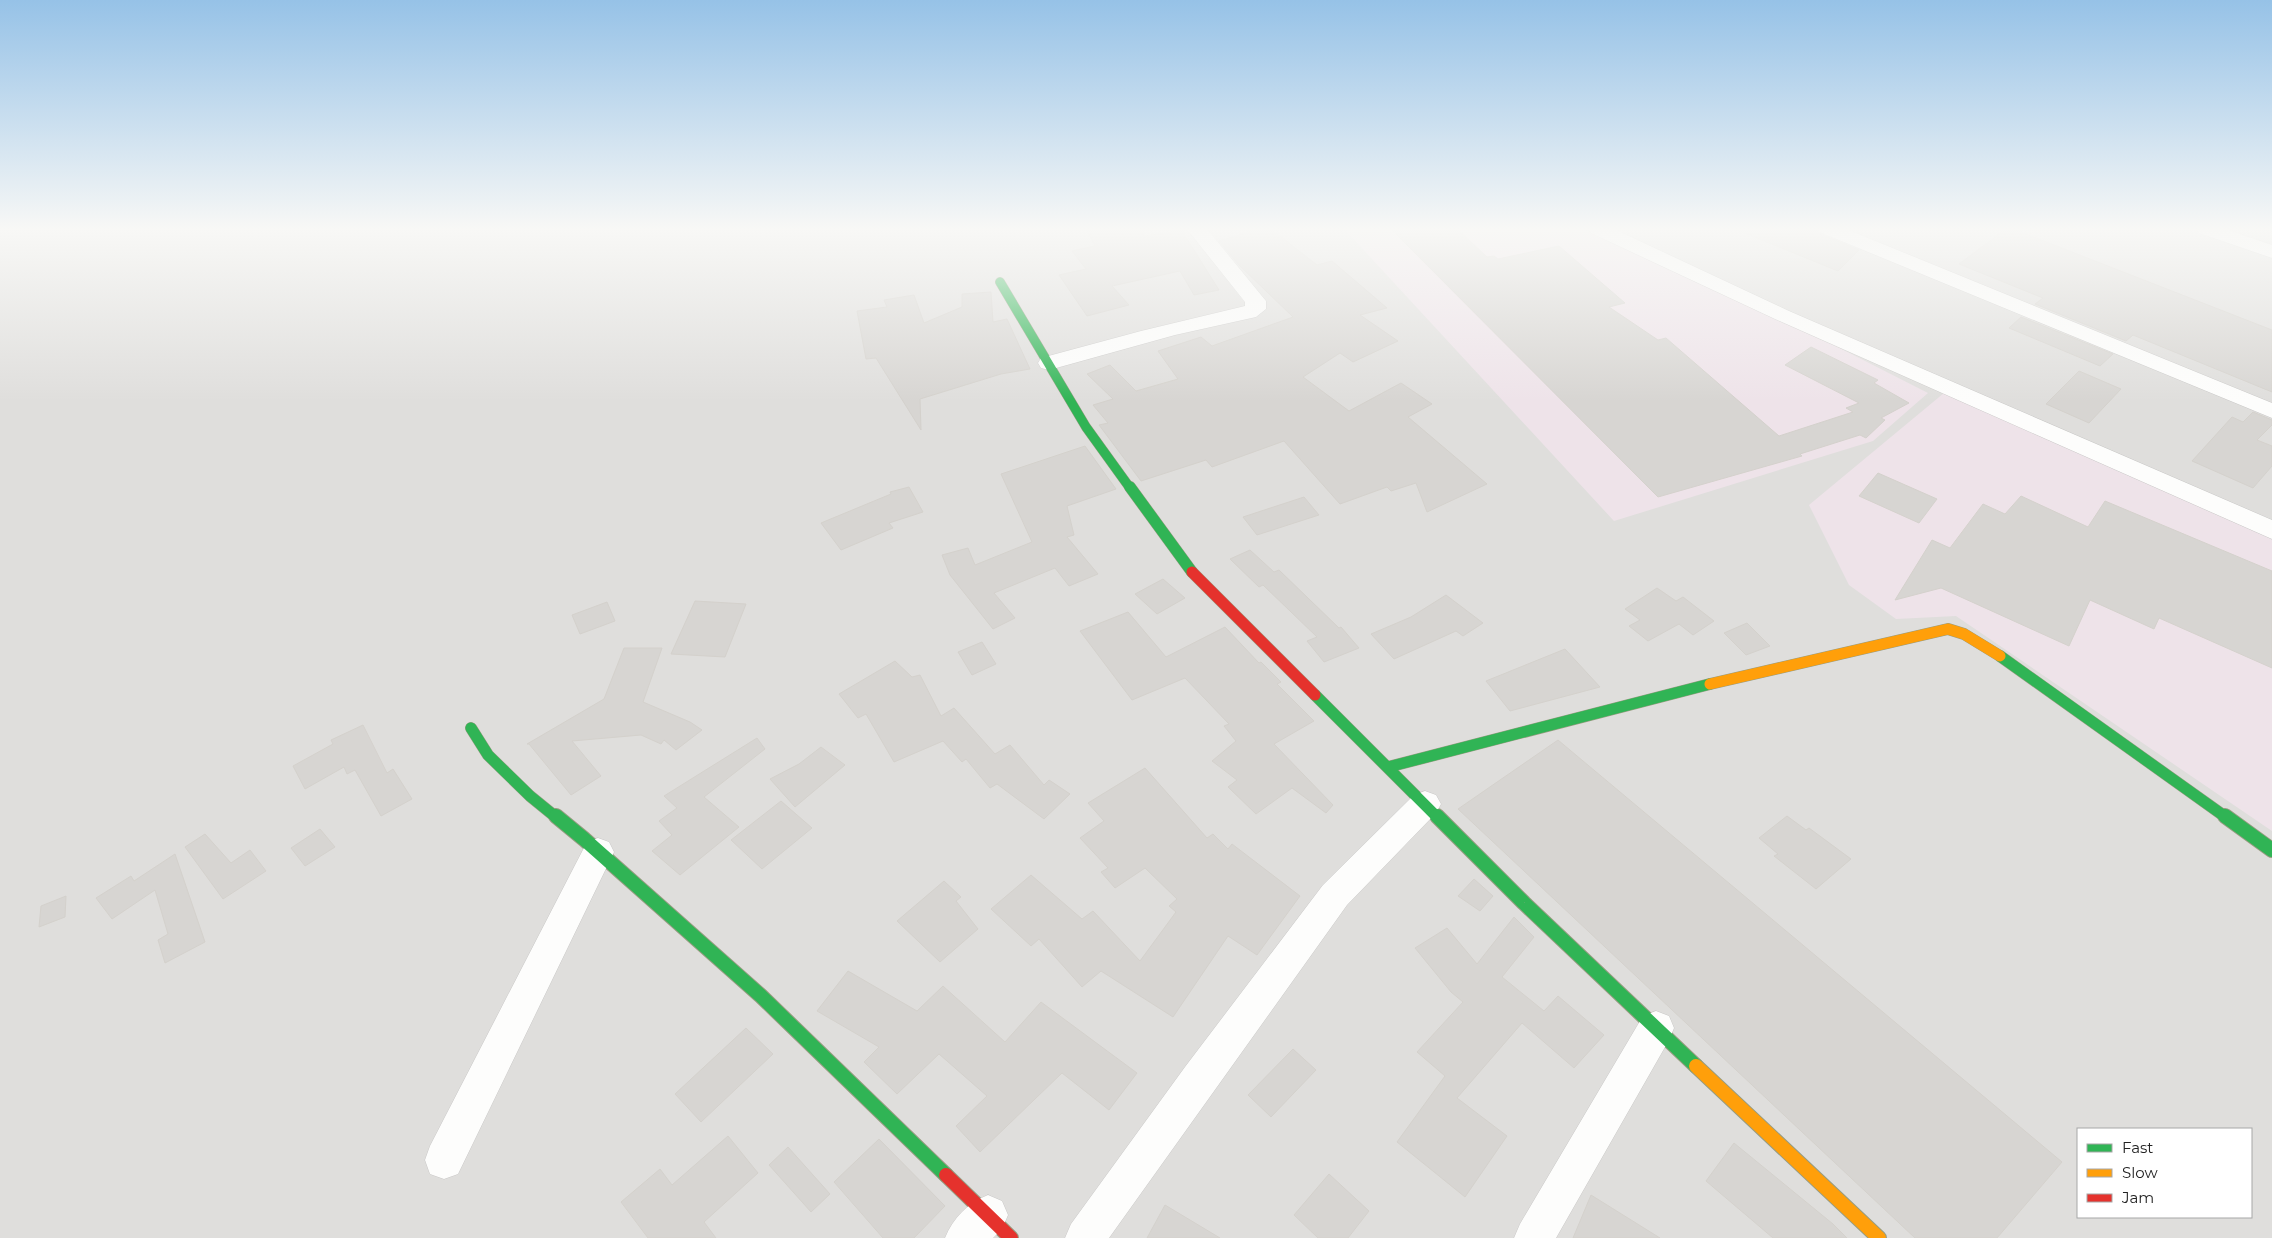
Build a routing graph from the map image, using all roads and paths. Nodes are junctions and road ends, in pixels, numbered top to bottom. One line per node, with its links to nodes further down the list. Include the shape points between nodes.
1 (1003, 287): 5 (street)
2 (1244, 287): 5 (street, via 1256,301 1255,309 1248,312 1150,334)
3 (1722, 287): 7 (street)
4 (1970, 287): 6 (street)
5 (1049, 363): 9 (street, via 1086,427 1193,574)
6 (2272, 411)
7 (2272, 530)
8 (471, 728): 12 (street, via 488,755 530,796)
9 (1388, 766): 10 (street); 11 (street, via 1786,665 1948,629 1986,645)
10 (1425, 804): 13 (street); 16 (street, via 1335,895)
11 (2272, 850)
12 (598, 852): 14 (street); 15 (street, via 761,996)
13 (1656, 1028): 17 (street); 18 (street)
14 (444, 1160)
15 (988, 1230)
16 (1085, 1238)
17 (1534, 1238)
18 (1879, 1238)

